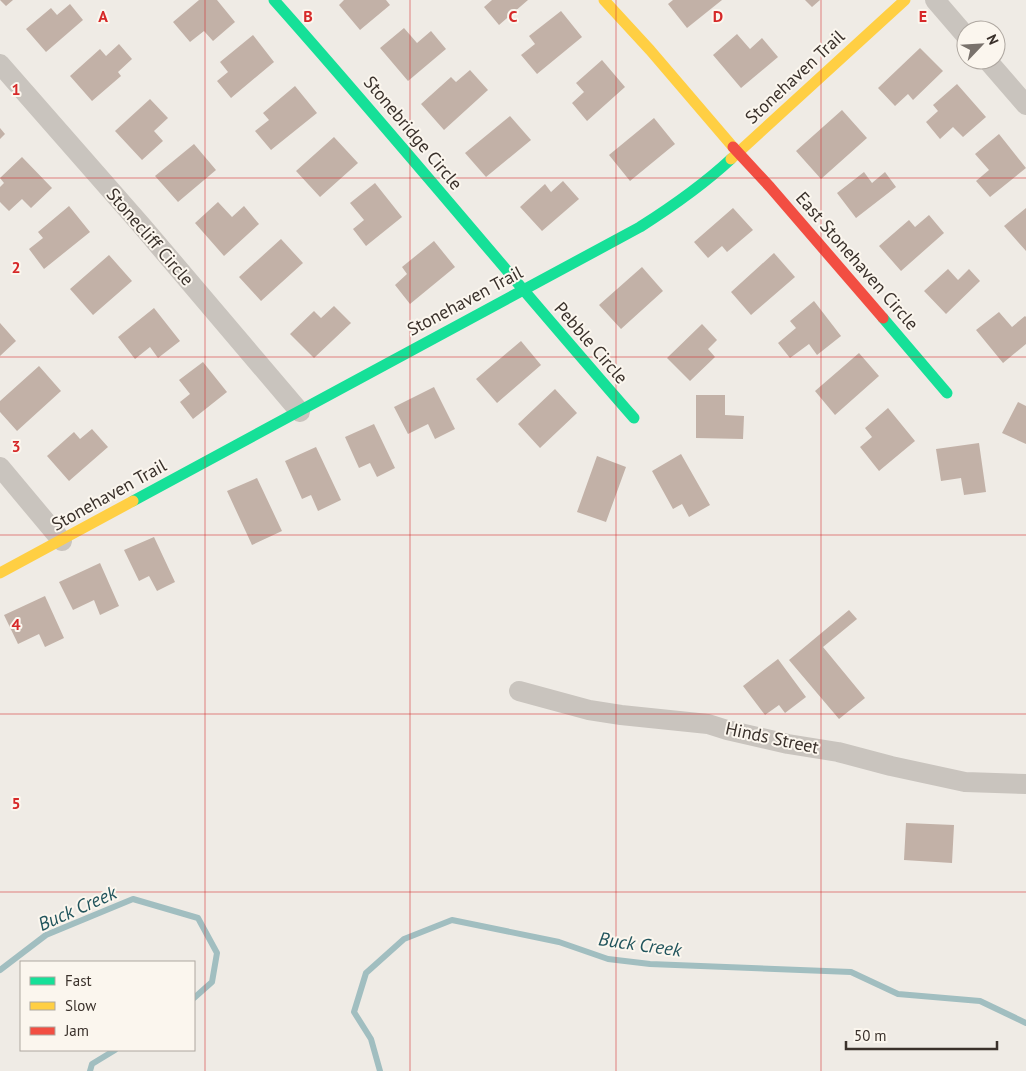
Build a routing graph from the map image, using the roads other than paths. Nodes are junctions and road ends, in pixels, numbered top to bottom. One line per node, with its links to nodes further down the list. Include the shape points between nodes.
1 (274, 0): 10 (street, Stonebridge Circle, via 363,100)
2 (604, 0): 9 (street, East Stonehaven Circle)
3 (905, 0): 9 (street, Stonehaven Trail)
4 (934, 0): 5 (street)
5 (956, 25)
6 (0, 64): 12 (street, Stonecliff Circle)
7 (996, 70): 8 (street)
8 (1026, 105)
9 (738, 153): 10 (street, Stonehaven Trail, via 675,205); 11 (street, East Stonehaven Circle)
10 (522, 291): 12 (street, Stonehaven Trail); 13 (street, Pebble Circle)
11 (947, 394)
12 (300, 412): 15 (street, Stonehaven Trail)
13 (634, 418)
14 (0, 467): 15 (street)
15 (62, 540): 16 (street, Stonehaven Trail)
16 (0, 573)
17 (519, 691): 18 (street, Hinds Street, via 589,710 708,724 966,782)
18 (1026, 784)

